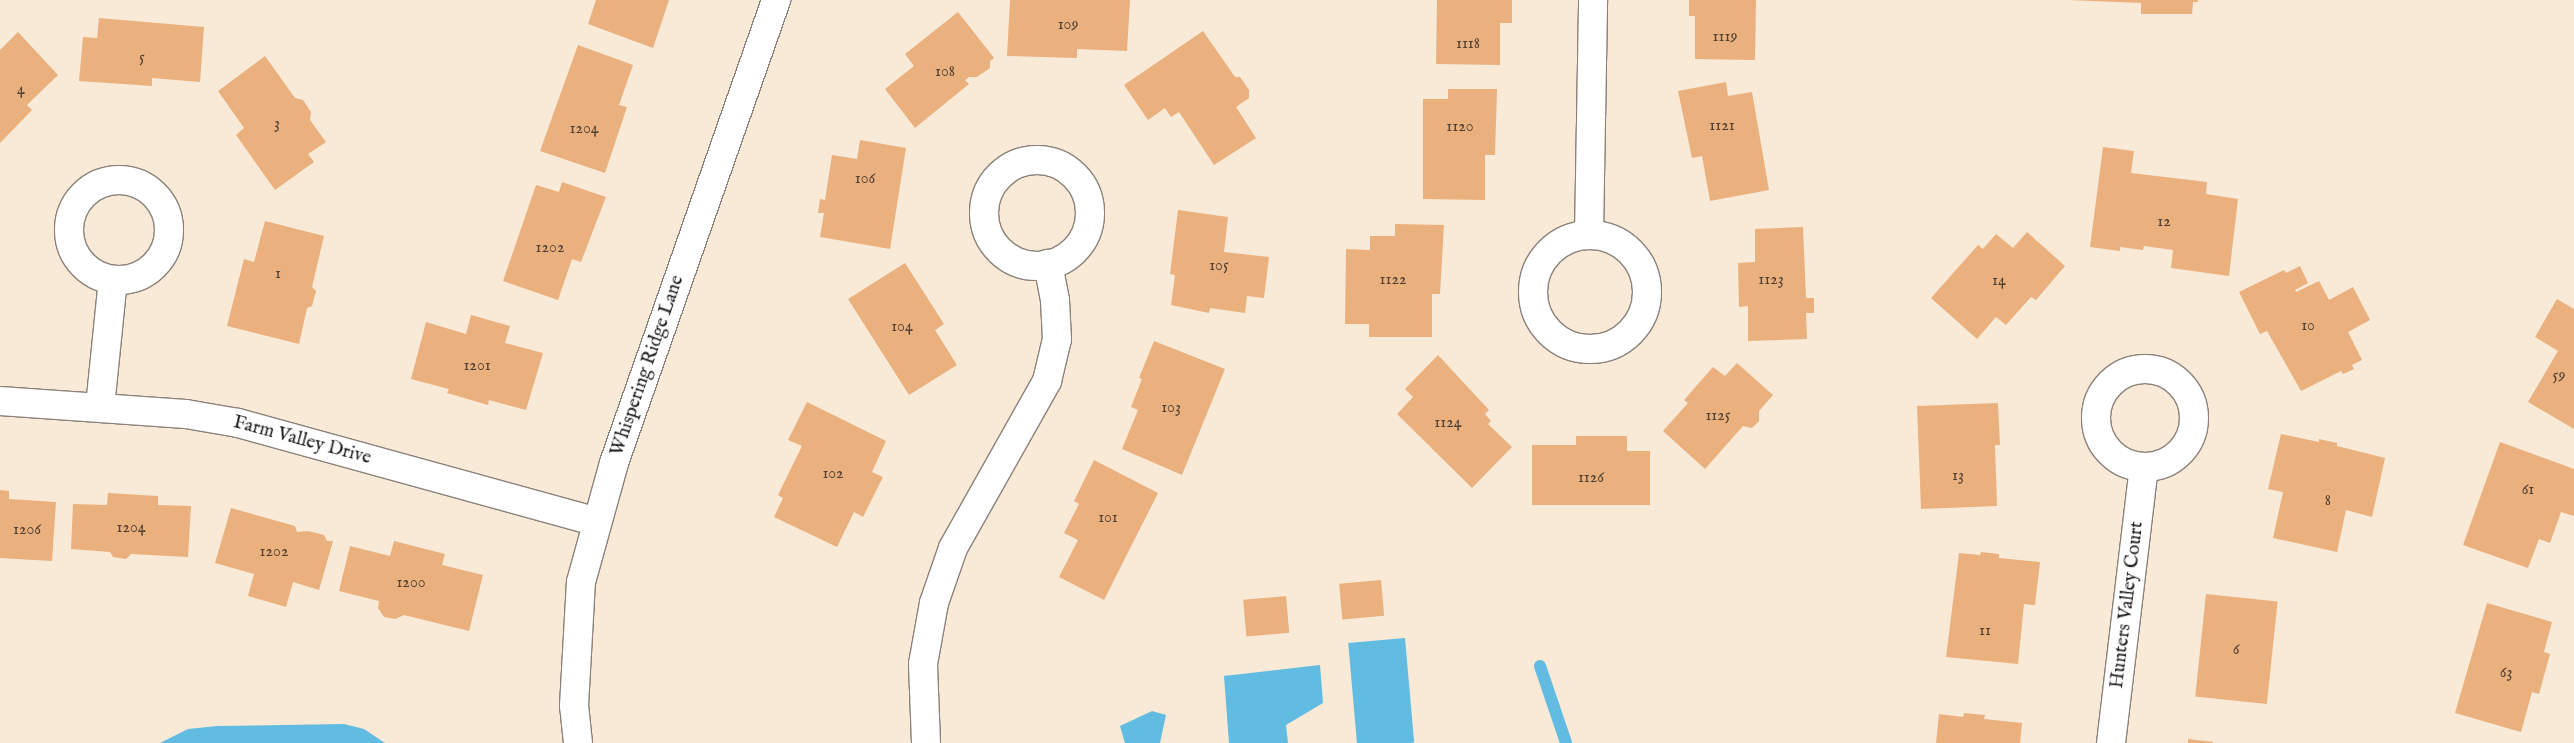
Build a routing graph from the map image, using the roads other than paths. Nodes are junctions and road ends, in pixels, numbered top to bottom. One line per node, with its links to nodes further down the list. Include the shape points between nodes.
1 (776, 0): 9 (street, Whispering Ridge Lane, via 614,463)
2 (1593, 0): 3 (street)
3 (1589, 235): 3 (street, via 1569,238 1552,249 1536,274 1533,302 1540,321 1553,336 1570,346 1590,349 1609,346 1637,325 1645,308 1647,291 1636,257 1606,238)
4 (1048, 264): 11 (street, via 1055,300 1057,339 1047,381 953,548 937,594 923,664)
5 (113, 280): 7 (street)
6 (0, 401): 7 (street, Farm Valley Drive)
7 (100, 407): 9 (street, Farm Valley Drive, via 186,414 238,423)
8 (2144, 468): 12 (street, Hunters Valley Court)
9 (597, 522): 10 (street, Whispering Ridge Lane, via 580,582 574,706)
10 (578, 743)
11 (926, 743)
12 (2111, 743)

